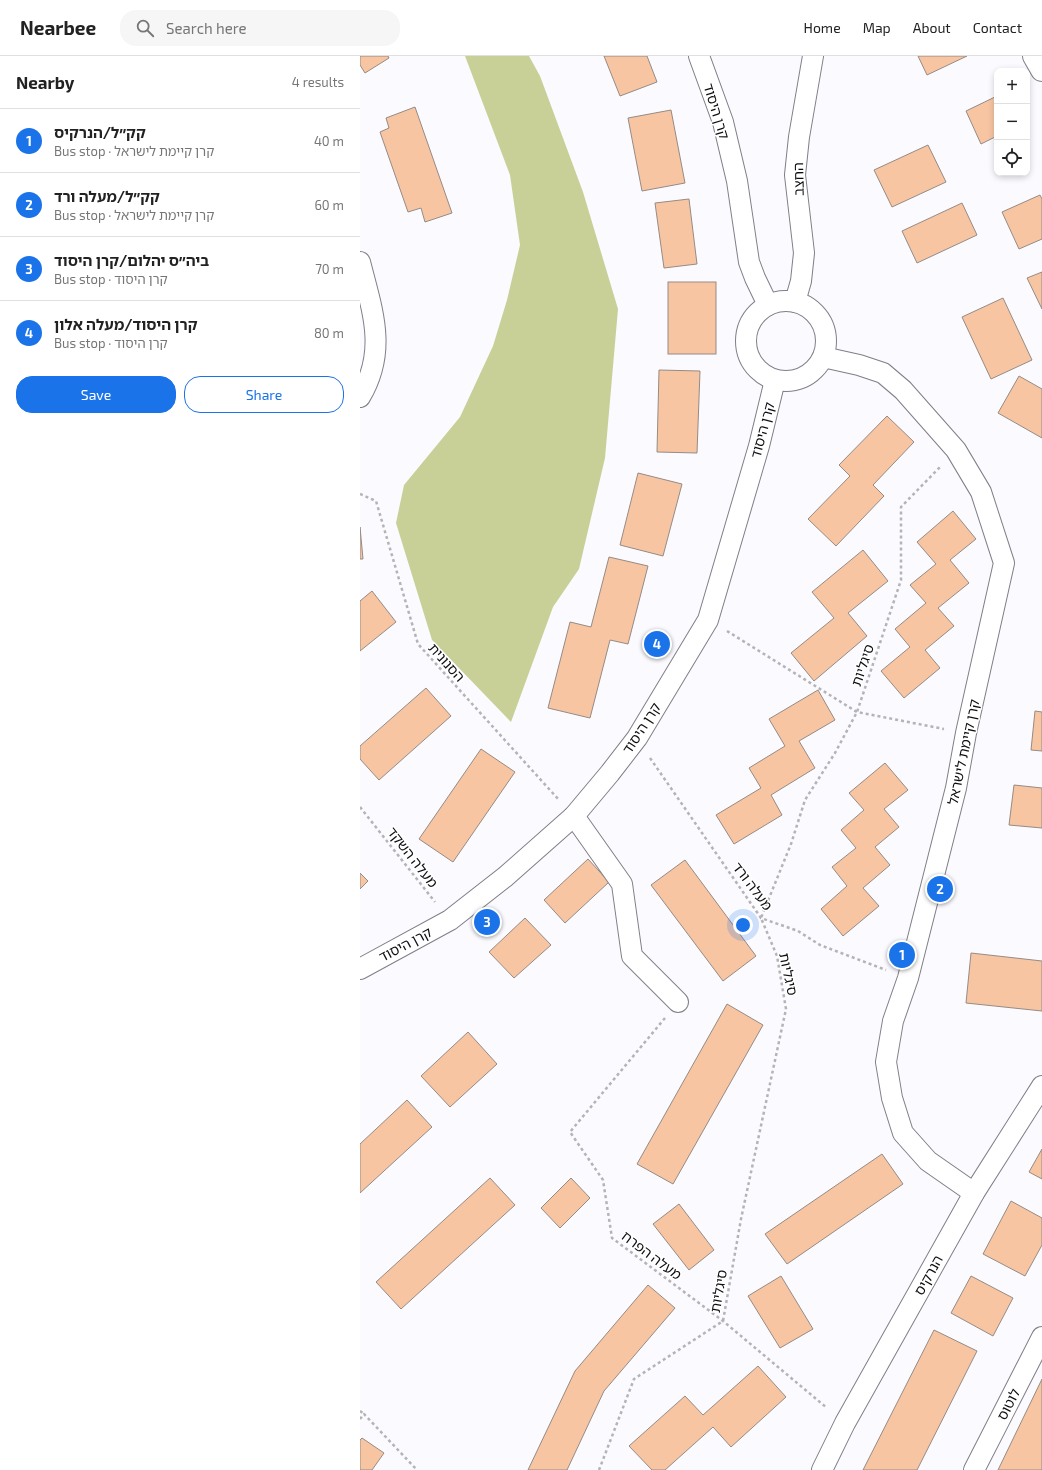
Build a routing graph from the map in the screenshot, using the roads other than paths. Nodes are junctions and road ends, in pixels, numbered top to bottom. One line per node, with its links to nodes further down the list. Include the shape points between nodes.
1 (699, 56): 7 (street, קרן היסוד, via 722,122 737,181 749,262)
2 (813, 56): 6 (street, החצב, via 795,175 804,254 801,281)
3 (1034, 56): 4 (main road)
4 (1042, 70)
5 (360, 262): 10 (street, via 375,322 376,352 369,383)
6 (795, 302): 7 (street, via 781,301); 8 (street, via 808,307 825,329 826,344)
7 (768, 304): 9 (street, via 756,313 748,325 745,338 746,352 752,365 762,375)
8 (823, 357): 9 (street, via 817,367 798,380); 15 (street, קרן קיימת לישראל, via 883,373 903,390 956,450 982,492 1004,563 956,788 908,978 893,1021 886,1062 892,1098 903,1133 928,1161)
9 (775, 380): 11 (street, קרן היסוד, via 759,446 708,620 636,738)
10 (360, 397)
11 (574, 816): 12 (street, קרן היסוד, via 505,877 450,920); 13 (street, via 622,884 632,956)
12 (360, 969)
13 (678, 1002)
14 (1042, 1086): 15 (street, הנרקיס)
15 (974, 1192): 17 (street, הנרקיס, via 845,1423)
16 (1042, 1337): 18 (street, לוטוס)
17 (822, 1470)
18 (974, 1470)

